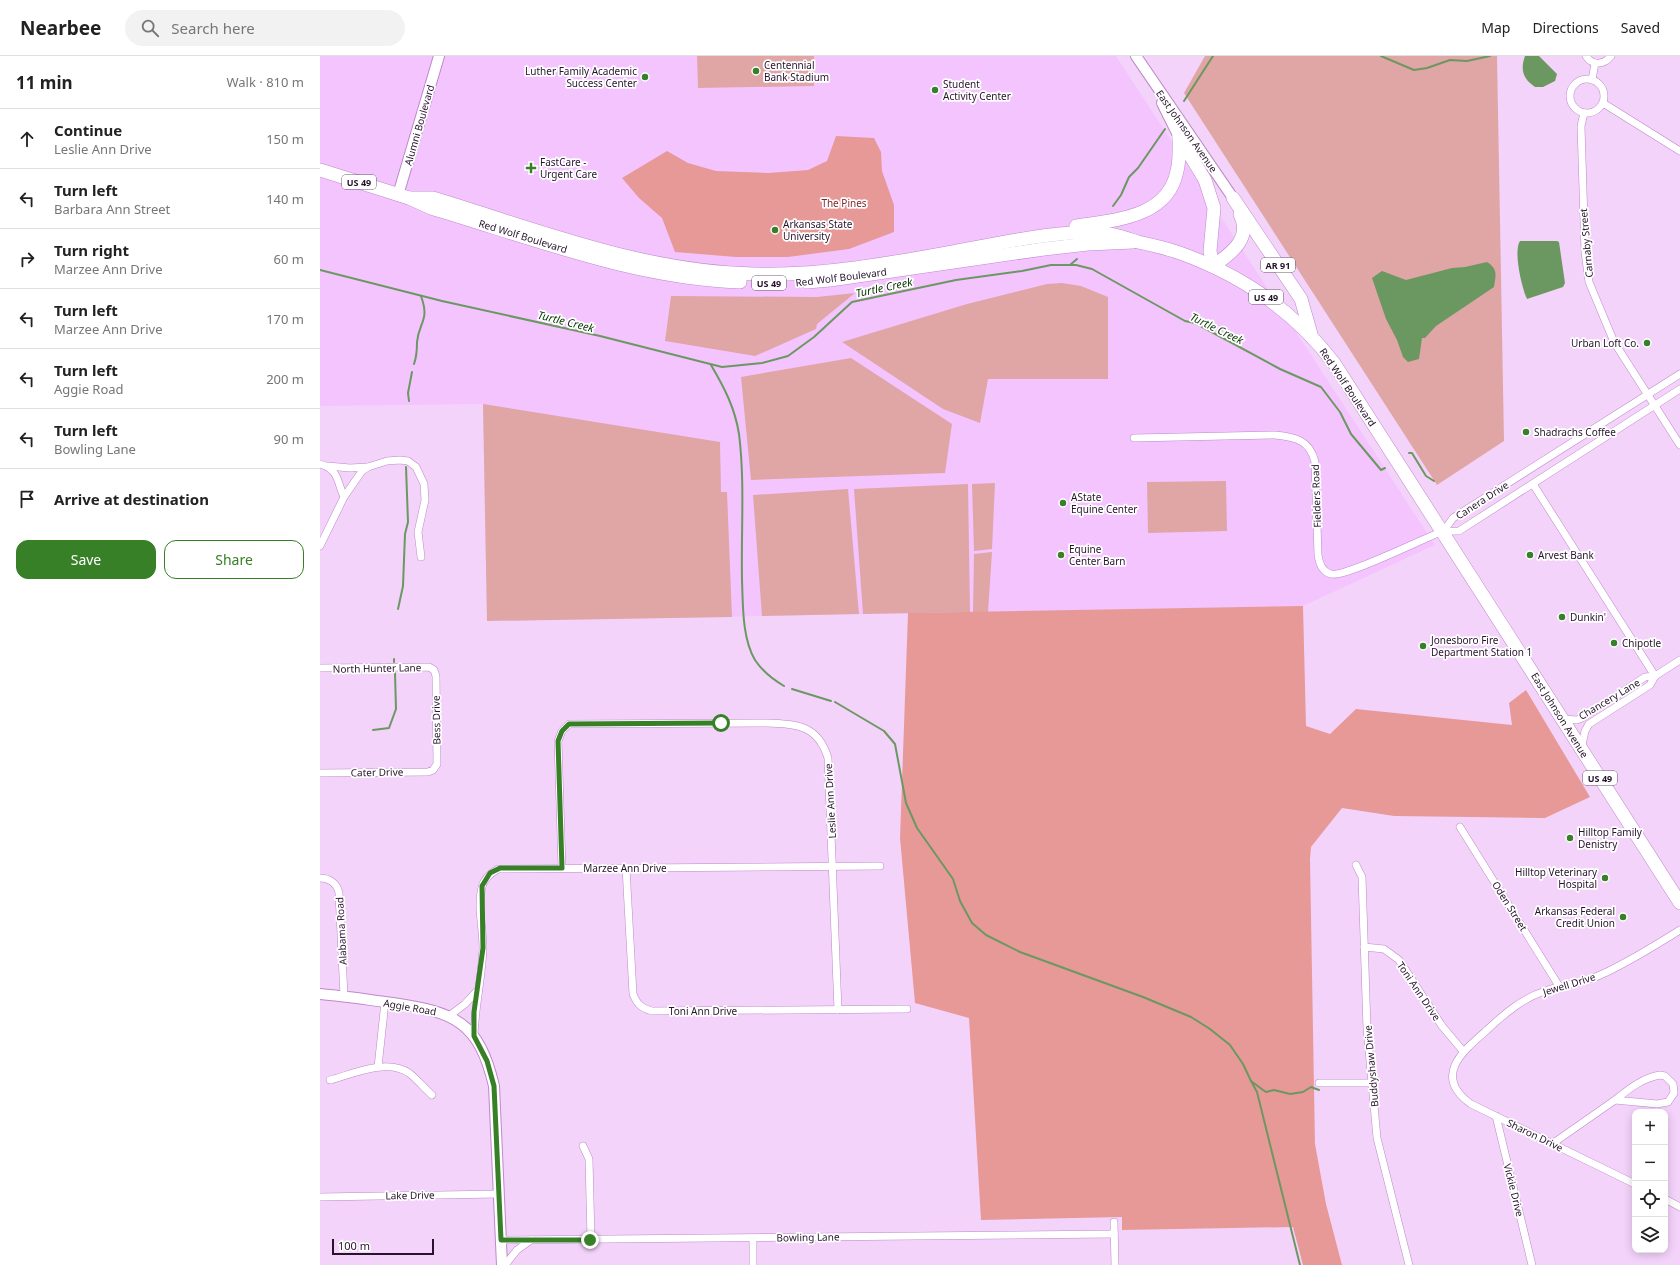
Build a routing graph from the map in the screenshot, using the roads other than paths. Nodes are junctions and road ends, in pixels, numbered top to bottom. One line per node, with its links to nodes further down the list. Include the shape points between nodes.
1 (439, 56): 12 (street, Alumni Boulevard)
2 (1586, 56): 5 (street)
3 (1611, 56): 5 (street, via 1604,62)
4 (1139, 60): 9 (street, East Johnson Avenue / AR 91); 13 (street, East Johnson Avenue / AR 91)
5 (1595, 63): 6 (street)
6 (1592, 80): 7 (street, via 1598,82 1603,90); 8 (street, via 1576,82 1570,92 1574,108)
7 (1603, 103): 8 (street, via 1595,112); 10 (street)
8 (1584, 113): 20 (street, Carnaby Street, via 1581,126 1583,207 1589,282 1614,342)
9 (1179, 137): 14 (highway, via 1179,160 1174,183 1159,202 1148,210 1134,216 1053,229); 16 (highway, AR 91, via 1205,180 1214,208 1210,251)
10 (1680, 151)
11 (320, 170): 12 (highway, Red Wolf Boulevard / US 49)
12 (403, 196): 14 (highway, Red Wolf Boulevard / US 49, via 433,198 628,257 724,273 812,273); 15 (highway, Red Wolf Boulevard / US 49, via 430,208 642,270 719,281 789,283 830,280 1044,249)
13 (1233, 198): 16 (highway, via 1243,219 1243,235 1237,246); 17 (highway, AR 91, via 1301,299)
14 (1033, 237): 15 (highway, Red Wolf Boulevard / US 49, via 1094,232 1115,234)
15 (1139, 242): 16 (highway, Red Wolf Boulevard / US 49, via 1178,252)
16 (1213, 266): 17 (highway, Red Wolf Boulevard / US 49, via 1265,296)
17 (1312, 336): 24 (highway, Red Wolf Boulevard / US 49, via 1334,363)
18 (1680, 374): 20 (street, Canera Drive)
19 (1680, 389): 21 (street, Canera Drive)
20 (1647, 395): 21 (street, Carnaby Street); 30 (street, Canera Drive, via 1453,518)
21 (1654, 406): 23 (street, Carnaby Street); 28 (street, Canera Drive)
22 (1134, 438): 30 (street, Fielders Road, via 1287,436 1306,444 1313,453 1315,462 1320,563 1325,571 1331,574 1340,574 1364,565)
23 (1680, 445)
24 (1388, 447): 30 (highway, East Johnson Avenue / US 49)
25 (320, 464): 26 (street)
26 (328, 466): 27 (street); 29 (street, via 338,478)
27 (368, 467): 29 (street, via 362,471); 32 (street, via 400,460 408,461 416,467 425,490 418,532)
28 (1533, 484): 30 (street, Canera Drive, via 1459,531); 36 (street)
29 (344, 497): 31 (street)
30 (1442, 532): 37 (highway, East Johnson Avenue / US 49)
31 (320, 546)
32 (420, 557)
33 (1680, 660): 36 (street, Chancery Lane)
34 (320, 668): 35 (street, North Hunter Lane, via 429,667)
35 (434, 670): 39 (street, Bess Drive, via 437,764)
36 (1655, 676): 37 (street, Chancery Lane, via 1645,677 1582,718); 38 (street, Chancery Lane, via 1650,685 1589,724)
37 (1562, 719): 38 (highway, East Johnson Avenue / US 49)
38 (1581, 749): 48 (highway, East Johnson Avenue / US 49)
39 (433, 770): 40 (street, Cater Drive)
40 (320, 773)
41 (1460, 826): 51 (street, Oden Street)
42 (1356, 865): 50 (street, Buddyshaw Drive, via 1362,878)
43 (833, 866): 44 (street, Marzee Ann Drive); 45 (street, Leslie Ann Drive, via 828,758 821,740 809,730 777,723 571,723 562,731 558,741); 46 (street, Marzee Ann Drive); 57 (street, Leslie Ann Drive)
44 (880, 866)
45 (562, 868): 46 (street, Marzee Ann Drive); 52 (street, Marzee Ann Drive, via 500,868 490,873 485,880 481,897 483,948)
46 (626, 868): 57 (street, Toni Ann Drive, via 633,994 640,1006 652,1011)
47 (320, 878): 54 (street, Alabama Road, via 336,884 339,893)
48 (1680, 903)
49 (1680, 930): 51 (street, Jewell Drive, via 1598,976)
50 (1364, 947): 60 (street, Toni Ann Drive, via 1384,950 1399,960 1442,1026); 65 (street, Buddyshaw Drive)
51 (1559, 986): 60 (street, Jewell Drive, via 1545,990 1523,1002 1499,1019)
52 (478, 990): 58 (street); 59 (street, Marzee Ann Drive)
53 (320, 994): 54 (street, Aggie Road)
54 (344, 996): 55 (street, Aggie Road)
55 (385, 1002): 58 (street, Aggie Road, via 431,1009); 61 (street)
56 (907, 1009): 57 (street, Toni Ann Drive)
57 (838, 1010)
58 (449, 1016): 59 (street, Aggie Road)
59 (474, 1036): 72 (street, Aggie Road, via 487,1061 494,1086)
60 (1463, 1051): 62 (street, Jewell Drive)
61 (378, 1068): 63 (street); 66 (street, via 393,1067 409,1073)
62 (1454, 1070): 68 (street, Sharon Drive, via 1454,1088 1461,1097)
63 (330, 1080)
64 (1319, 1083): 65 (street)
65 (1372, 1084): 85 (street, Buddyshaw Drive, via 1379,1150)
66 (432, 1095)
67 (1615, 1100): 67 (street, via 1650,1077 1665,1076 1671,1080 1674,1088 1671,1099 1663,1104); 69 (street)
68 (1496, 1116): 69 (street, Sharon Drive); 86 (street, Vickie Drive)
69 (1552, 1144): 71 (street, Sharon Drive)
70 (583, 1146): 81 (street, via 589,1159)
71 (1632, 1183)
72 (499, 1194): 73 (street, Lake Drive); 79 (street, Aggie Road)
73 (320, 1197)
74 (1668, 1201): 75 (street)
75 (1680, 1207)
76 (1114, 1222): 77 (street)
77 (1114, 1234): 78 (street, Bowling Lane); 84 (street)
78 (753, 1238): 81 (street, Bowling Lane); 83 (street)
79 (501, 1240): 80 (street, Bowling Lane); 82 (street, Aggie Road)
80 (531, 1240): 81 (street, Bowling Lane); 82 (street, via 517,1250)
81 (590, 1240)
82 (504, 1265)
83 (754, 1265)
84 (1115, 1265)
85 (1409, 1265)
86 (1532, 1265)

